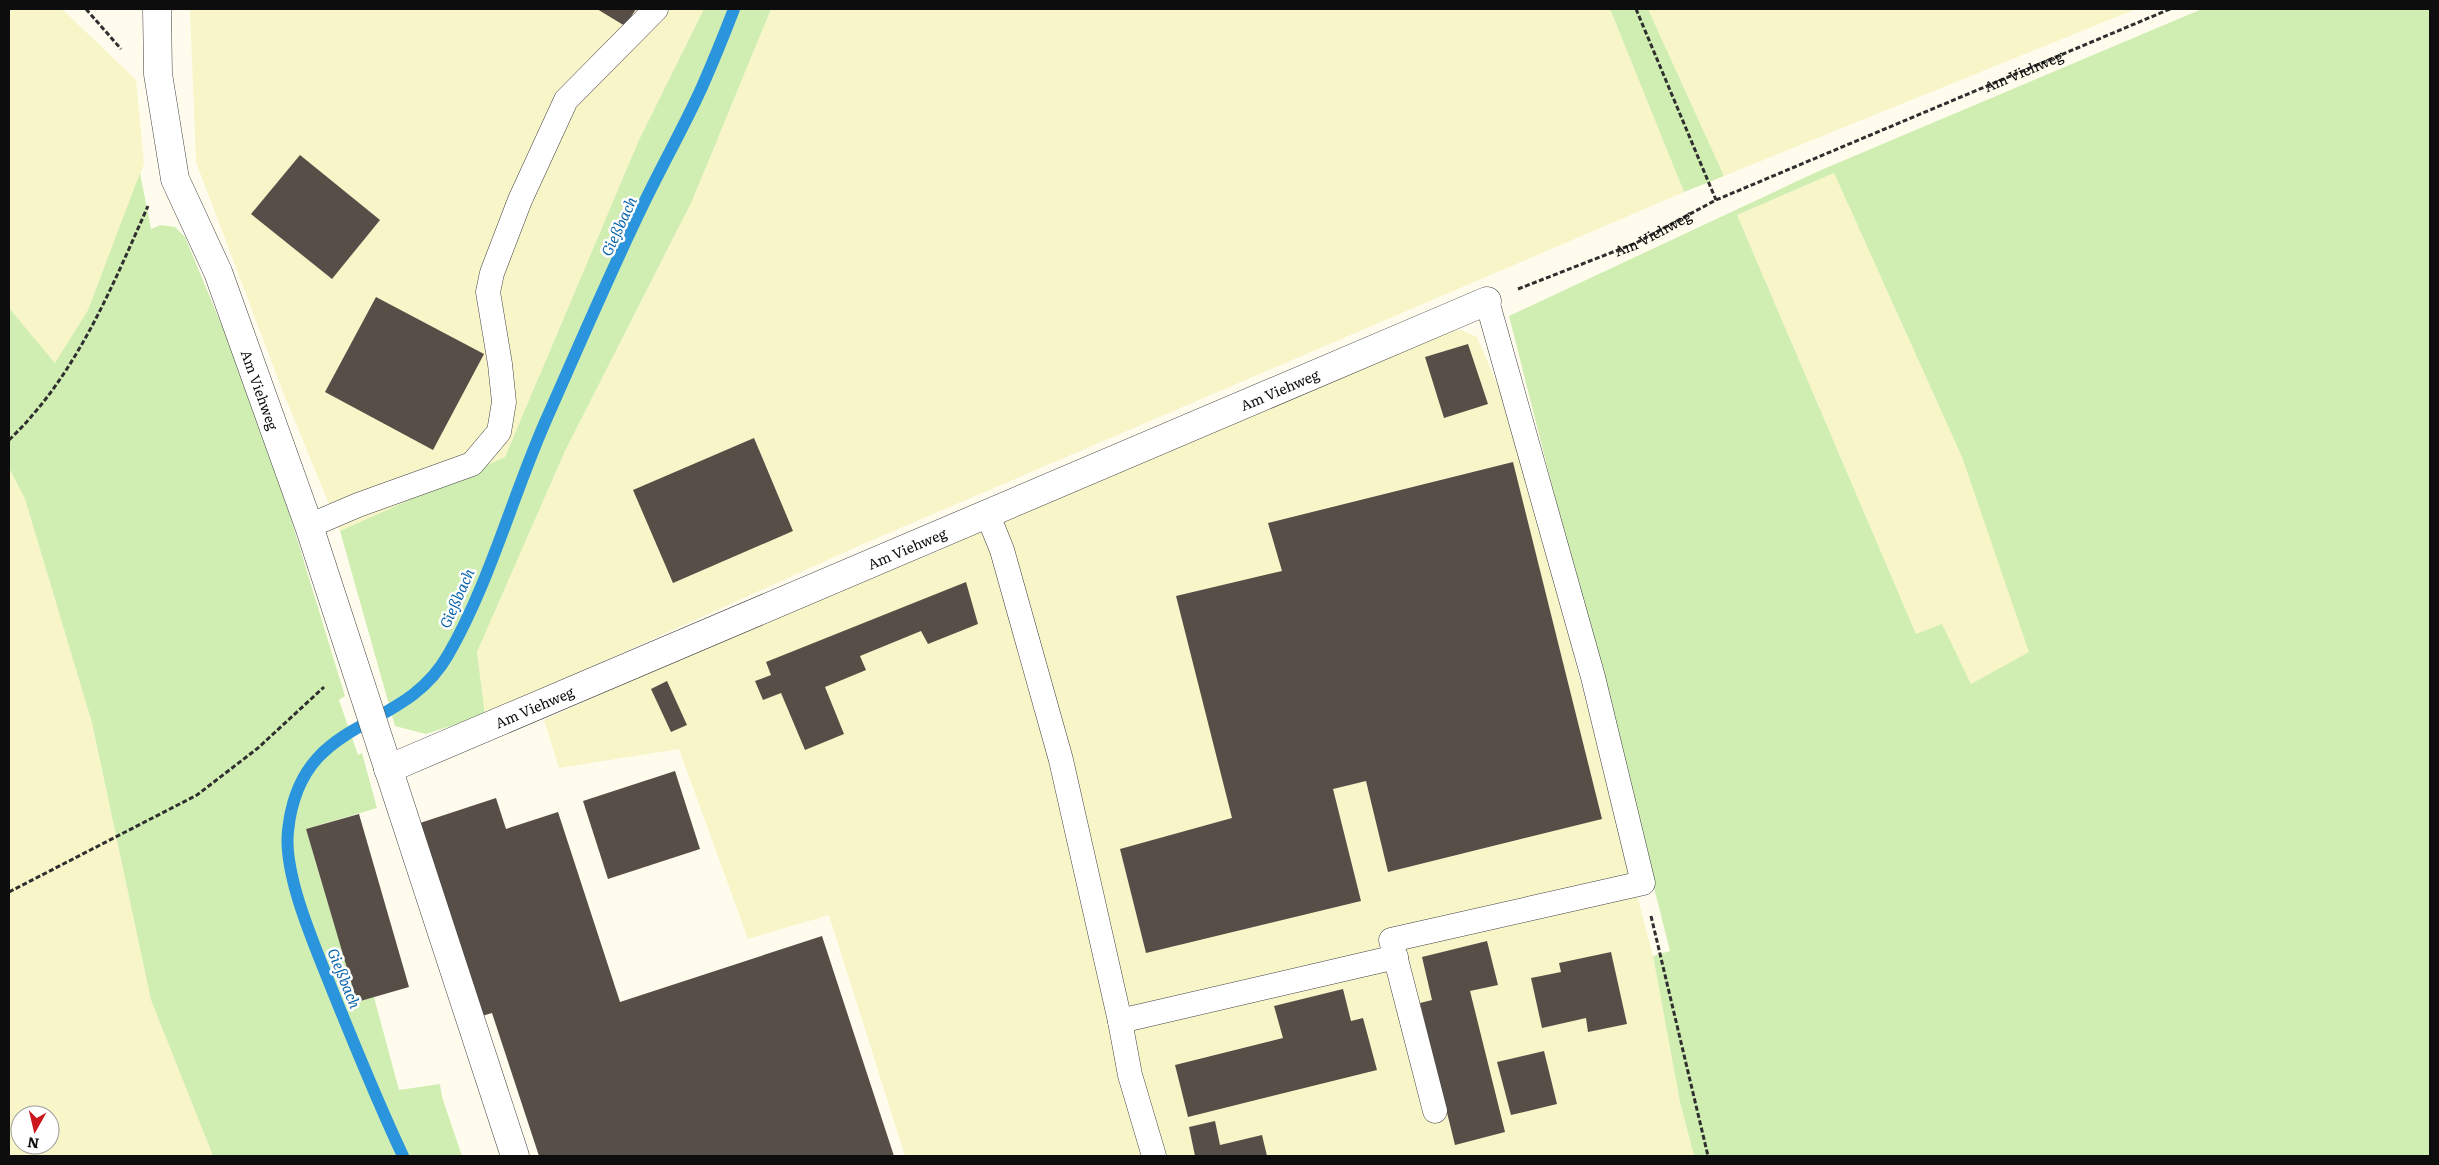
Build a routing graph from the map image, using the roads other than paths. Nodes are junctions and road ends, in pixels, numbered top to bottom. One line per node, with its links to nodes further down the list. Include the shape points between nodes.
1 (158, 9): 5 (street, Am Viehweg, via 158,74 175,180 218,272)
2 (656, 9): 5 (lane, via 566,100 520,200 492,273 488,292 504,402 499,432 472,464)
3 (1487, 301): 4 (street, Am Viehweg); 7 (lane, via 1593,677 1643,884 1391,940)
4 (987, 513): 6 (street, Am Viehweg); 8 (lane, via 1002,550 1061,760)
5 (309, 526): 6 (street, Am Viehweg)
6 (388, 769): 10 (street, Am Viehweg)
7 (1396, 957): 8 (lane); 9 (lane)
8 (1120, 1021): 11 (lane, via 1130,1075)
9 (1435, 1111)
10 (515, 1156)
11 (1154, 1156)

